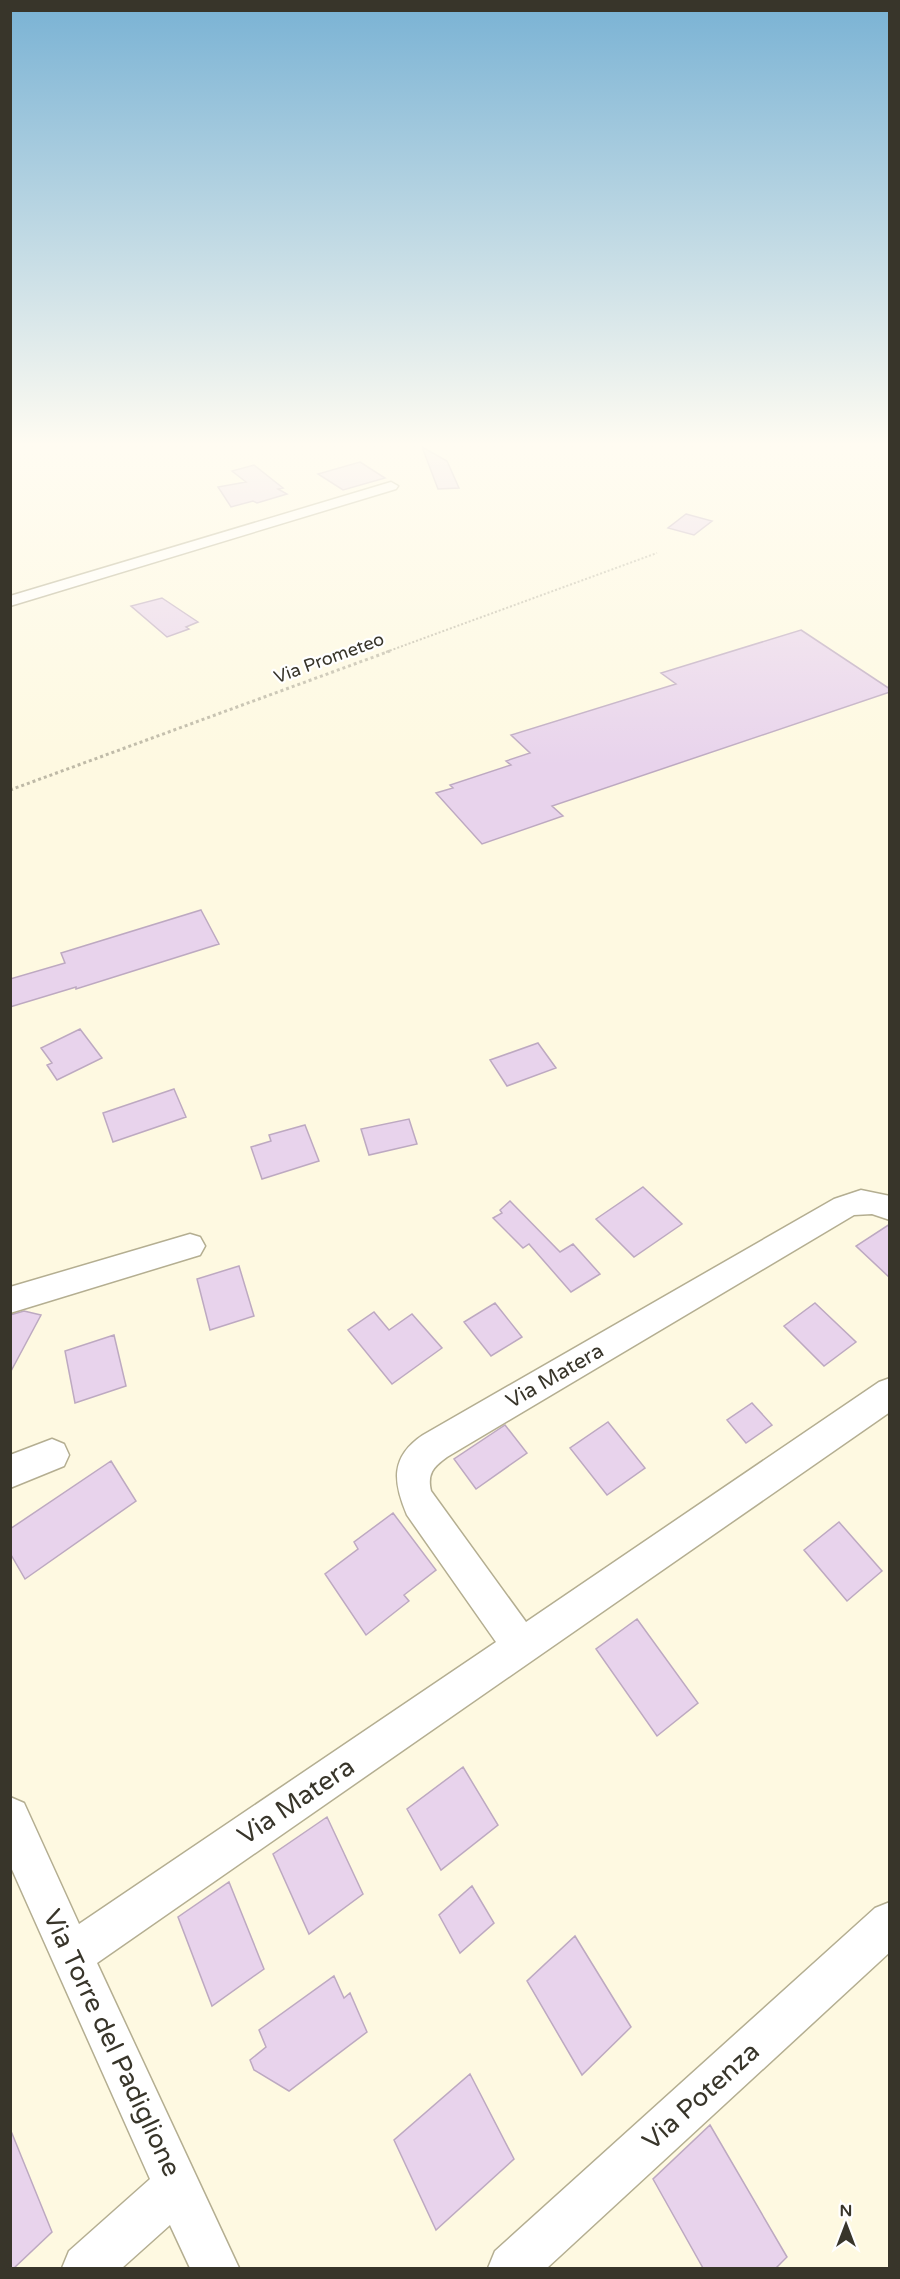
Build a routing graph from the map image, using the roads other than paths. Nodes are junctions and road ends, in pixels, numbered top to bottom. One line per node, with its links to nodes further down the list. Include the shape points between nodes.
1 (168, 553): 2 (street)
2 (10, 601)
3 (890, 1208): 9 (street, Via Matera, via 864,1201 844,1207 419,1458 411,1481 419,1503)
4 (190, 1246): 5 (street)
5 (10, 1300)
6 (890, 1393): 9 (street, Via Matera)
7 (52, 1455): 8 (street)
8 (10, 1472)
9 (521, 1646): 12 (street, Via Matera)
10 (10, 1817): 12 (street, Via Torre del Padiglione)
11 (890, 1923): 16 (street, Via Potenza)
12 (71, 1955): 13 (street, Via Torre del Padiglione)
13 (178, 2186): 14 (street); 15 (street, Via Torre del Padiglione)
14 (86, 2268)
15 (215, 2268)
16 (512, 2268)

